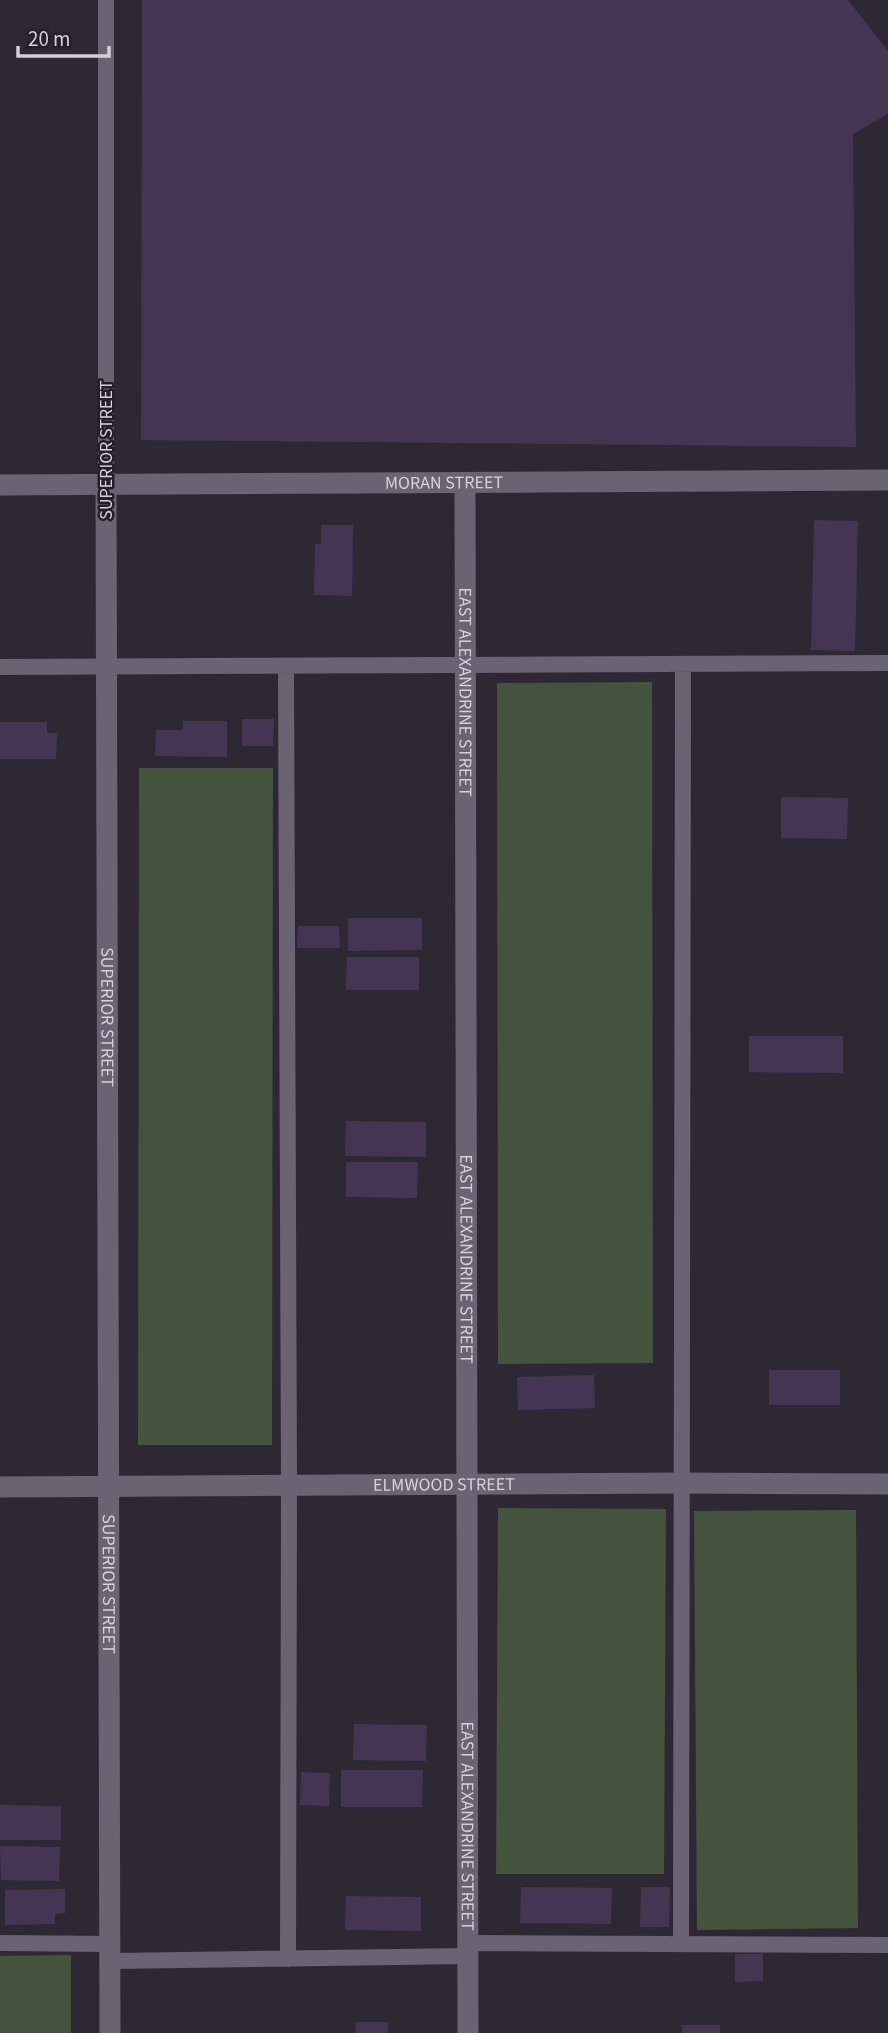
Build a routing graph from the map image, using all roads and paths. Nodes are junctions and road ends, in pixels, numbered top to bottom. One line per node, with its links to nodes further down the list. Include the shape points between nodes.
1 (106, 0): 5 (lane, SUPERIOR STREET)
2 (888, 480): 3 (street, MORAN STREET)
3 (465, 484): 5 (street, MORAN STREET); 7 (street, EAST ALEXANDRINE STREET)
4 (0, 485): 5 (street, MORAN STREET)
5 (106, 485): 11 (street, SUPERIOR STREET)
6 (888, 663): 8 (lane)
7 (465, 665): 8 (lane); 9 (lane); 15 (street, EAST ALEXANDRINE STREET)
8 (683, 665): 12 (lane)
9 (286, 666): 11 (lane); 14 (lane)
10 (0, 667): 11 (lane)
11 (106, 667): 17 (street, SUPERIOR STREET)
12 (682, 1483): 13 (street, ELMWOOD STREET); 15 (street, ELMWOOD STREET); 18 (lane)
13 (888, 1484)
14 (289, 1486): 15 (street, ELMWOOD STREET); 17 (street, ELMWOOD STREET); 23 (lane)
15 (467, 1486): 21 (street, EAST ALEXANDRINE STREET)
16 (0, 1487): 17 (street, ELMWOOD STREET)
17 (107, 1487): 22 (street, SUPERIOR STREET)
18 (681, 1942): 20 (lane); 21 (lane)
19 (0, 1943): 22 (lane)
20 (888, 1945)
21 (468, 1950): 23 (lane); 25 (street, EAST ALEXANDRINE STREET)
22 (110, 1952): 23 (lane); 24 (street, SUPERIOR STREET)
23 (288, 1959)
24 (110, 2033)
25 (468, 2033)

